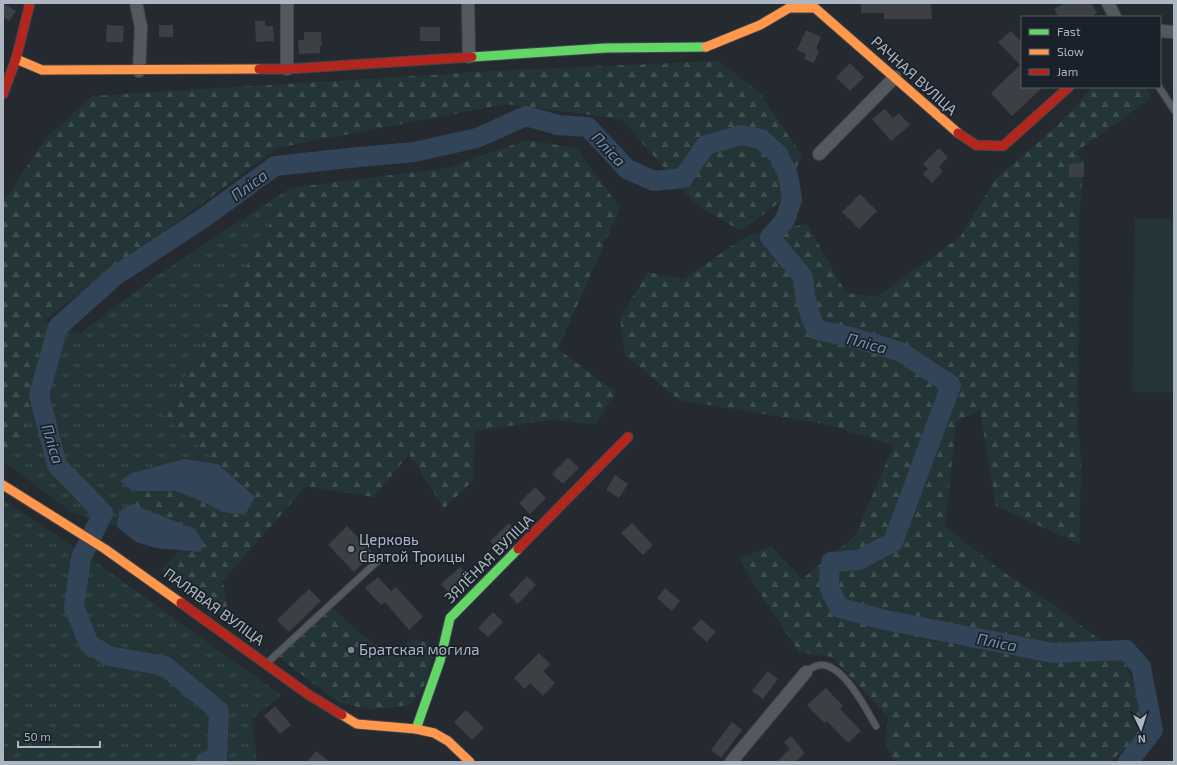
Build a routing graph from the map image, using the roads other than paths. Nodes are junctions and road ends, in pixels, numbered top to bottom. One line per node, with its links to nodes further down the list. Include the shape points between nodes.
1 (30, 3): 10 (street)
2 (136, 3): 12 (street, via 141,27)
3 (288, 3): 11 (street)
4 (468, 3): 9 (street)
5 (1108, 3): 6 (street)
6 (1114, 16)
7 (1161, 31): 8 (street)
8 (1174, 32)
9 (469, 57): 11 (street); 13 (street, РАЧНАЯ ВУЛІЦА, via 606,48 706,47 760,25 789,8 799,7 814,8)
10 (16, 59): 12 (street, via 42,70); 16 (street)
11 (287, 69): 12 (street)
12 (138, 71)
13 (896, 76): 14 (street, РАЧНАЯ ВУЛІЦА, via 956,132 976,145 1003,146); 18 (street)
14 (1068, 88)
15 (1160, 88): 17 (lane)
16 (3, 94)
17 (1174, 110)
18 (819, 154)
19 (628, 437): 25 (street, ЗЯЛЁНАЯ ВУЛІЦА, via 450,618 440,661)
20 (3, 485): 22 (street, ПАЛЯВАЯ ВУЛІЦА, via 105,549)
21 (383, 556): 22 (lane)
22 (266, 664): 25 (street, ПАЛЯВАЯ ВУЛІЦА, via 309,695 357,724)
23 (806, 672): 24 (lane, via 817,665 830,666 841,674); 26 (street)
24 (876, 726)
25 (416, 729): 27 (street, ПАЛЯВАЯ ВУЛІЦА, via 434,733 448,741)
26 (734, 761)
27 (470, 762)

